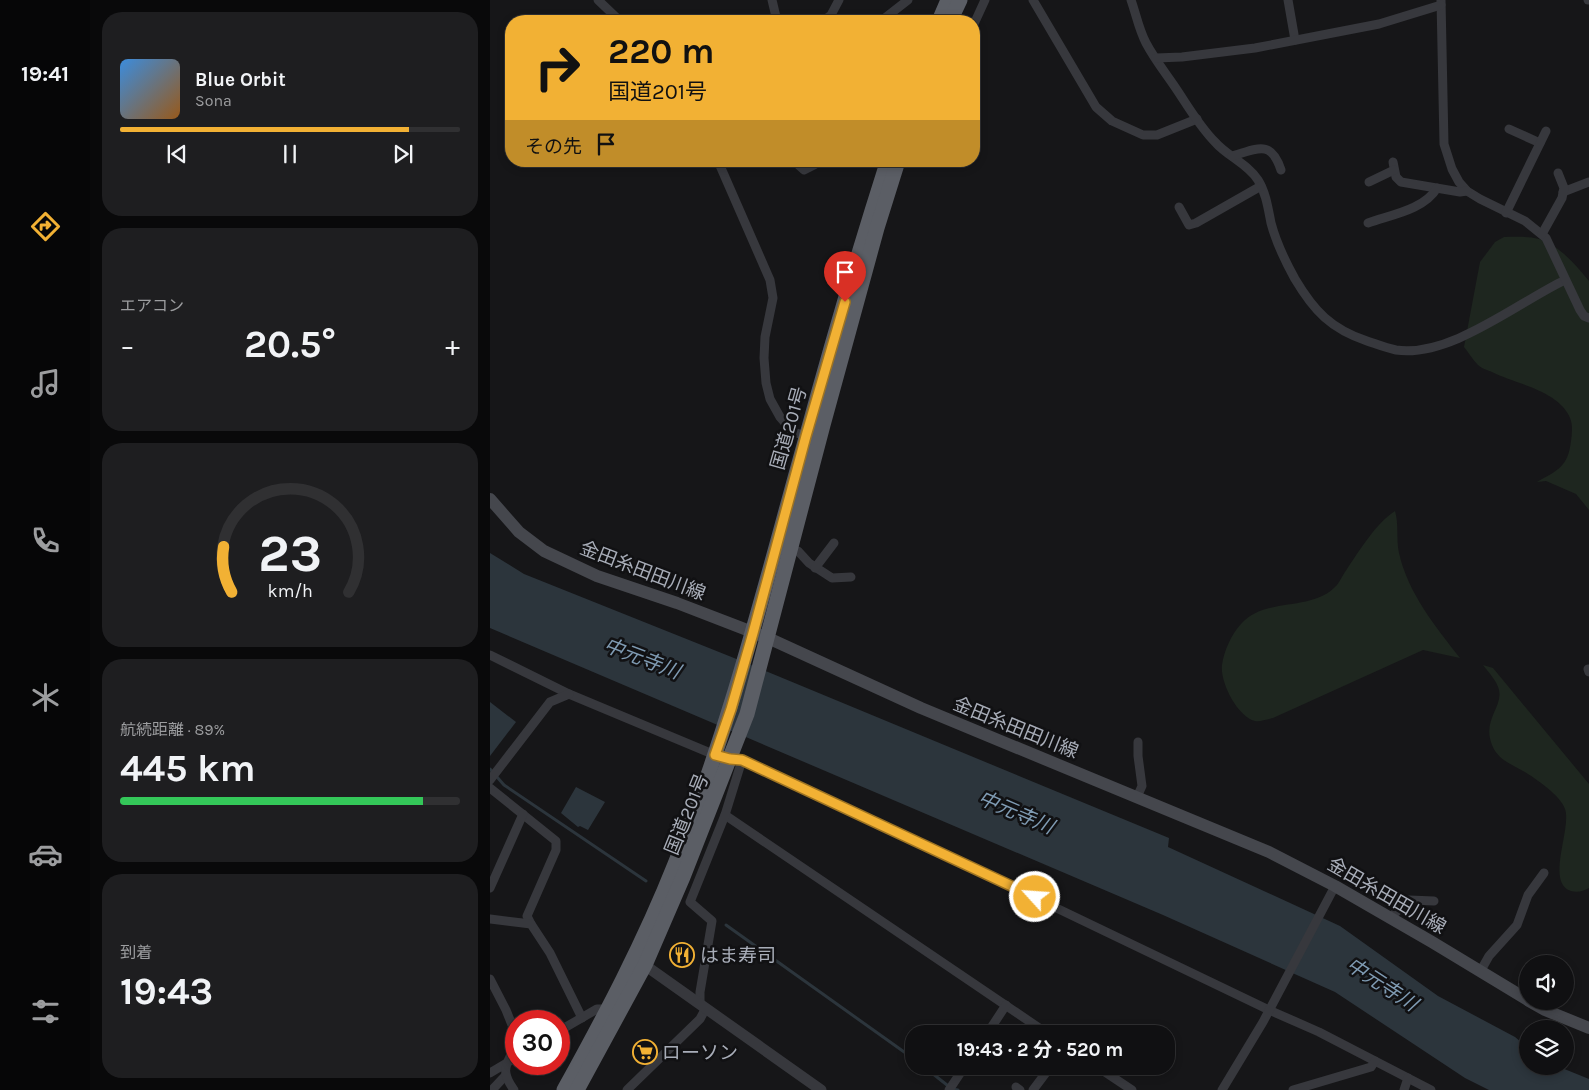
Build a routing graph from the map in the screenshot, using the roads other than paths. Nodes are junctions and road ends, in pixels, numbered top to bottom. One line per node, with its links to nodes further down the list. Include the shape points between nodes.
1 (598, 0): 12 (street)
2 (772, 0): 13 (street)
3 (838, 0): 14 (street)
4 (908, 0): 15 (street)
5 (960, 0): 11 (highway)
6 (984, 0): 16 (street)
7 (1033, 0): 19 (street, via 1096,107 1112,121 1143,135 1157,135)
8 (1131, 0): 18 (street, via 1145,42)
9 (1288, 0): 17 (street)
10 (1441, 3): 17 (street, via 1379,24); 33 (street, via 1444,144 1452,170)
11 (947, 13)
12 (614, 15)
13 (776, 15)
14 (832, 15)
15 (889, 15)
16 (978, 15)
17 (1295, 40): 18 (street, via 1245,49)
18 (1156, 58): 19 (street)
19 (1197, 119): 23 (street, via 1217,145)
20 (1509, 129): 22 (street)
21 (1546, 131): 22 (street)
22 (1540, 143): 36 (street)
23 (1232, 156): 27 (street, via 1261,147 1277,158); 31 (street, via 1250,170)
24 (721, 167): 41 (street, via 770,280 772,298 764,358 770,399 793,432)
25 (885, 167): 41 (highway, 国道201号)
26 (896, 167): 44 (highway, 国道201号, via 822,424)
27 (1281, 170)
28 (1558, 173): 34 (street)
29 (1369, 182): 32 (street, via 1394,166 1396,177 1401,182)
30 (1589, 182): 34 (street)
31 (1261, 186): 35 (street, via 1196,223 1189,224); 39 (street, via 1278,246 1316,310 1338,329 1379,345 1412,350 1458,340)
32 (1437, 188): 33 (street); 37 (street, via 1432,197 1415,207)
33 (1467, 191): 36 (street)
34 (1563, 192): 38 (street)
35 (1179, 207)
36 (1506, 212): 38 (street)
37 (1368, 223)
38 (1542, 234): 39 (street)
39 (1565, 280): 40 (street, via 1580,310)
40 (1589, 318)
41 (806, 436): 47 (highway, 国道201号)
42 (490, 499): 47 (main road, 金田糸田田川線, via 519,532 544,551 597,576)
43 (834, 543): 45 (street)
44 (790, 549): 45 (street, via 798,551); 48 (highway, 国道201号)
45 (816, 568): 46 (street, via 832,578)
46 (852, 577)
47 (753, 633): 48 (main road, 金田糸田田川線); 52 (highway, 国道201号, via 731,709)
48 (768, 638): 52 (highway, 国道201号, via 747,714); 55 (main road, 金田糸田田川線, via 921,708)
49 (490, 655): 50 (street)
50 (570, 694): 52 (street); 53 (street, via 550,702)
51 (1138, 742): 55 (street, via 1142,786)
52 (728, 753): 57 (street); 65 (highway, 国道201号, via 683,877); 71 (street)
53 (490, 780)
54 (490, 788): 56 (street)
55 (1138, 797): 59 (main road, 金田糸田田川線, via 1269,852)
56 (523, 814): 60 (street); 64 (street, via 556,841 556,850 528,916)
57 (725, 815): 69 (street, via 690,902 712,921 700,992); 70 (street)
58 (1544, 873): 66 (street, via 1528,895 1517,925 1489,956)
59 (1335, 886): 62 (main road, 金田糸田田川線); 71 (street)
60 (490, 888)
61 (1434, 901): 62 (street, via 1409,900)
62 (1390, 918): 66 (main road, 金田糸田田川線)
63 (490, 919): 64 (street)
64 (531, 924): 75 (street, via 550,953)
65 (639, 961): 69 (street); 72 (highway, 国道201号); 92 (highway, 国道201号)
66 (1480, 972): 68 (main road, 金田糸田田川線)
67 (490, 979): 73 (street)
68 (1519, 996)
69 (703, 1006): 88 (street, via 700,1019); 93 (street)
70 (1006, 1006): 77 (street); 78 (street)
71 (1271, 1006): 80 (street); 97 (street)
72 (609, 1009): 75 (street, via 597,1009); 91 (highway, 国道201号)
73 (506, 1010)
74 (1545, 1010): 79 (main road, 金田糸田田川線)
75 (582, 1018): 76 (street)
76 (570, 1025)
77 (993, 1025)
78 (1034, 1025)
79 (1587, 1026)
80 (1375, 1061): 87 (street); 98 (street, via 1371,1067)
81 (505, 1065): 82 (street)
82 (490, 1073)
83 (506, 1075): 89 (street); 90 (street)
84 (959, 1075): 94 (street)
85 (1044, 1075): 95 (street)
86 (1110, 1075): 96 (street)
87 (1408, 1078): 99 (street); 100 (street)
88 (633, 1088)
89 (492, 1090)
90 (514, 1090)
91 (564, 1090)
92 (577, 1090)
93 (821, 1090)
94 (949, 1090)
95 (1033, 1090)
96 (1132, 1090)
97 (1222, 1090)
98 (1293, 1090)
99 (1404, 1090)
100 (1431, 1090)

